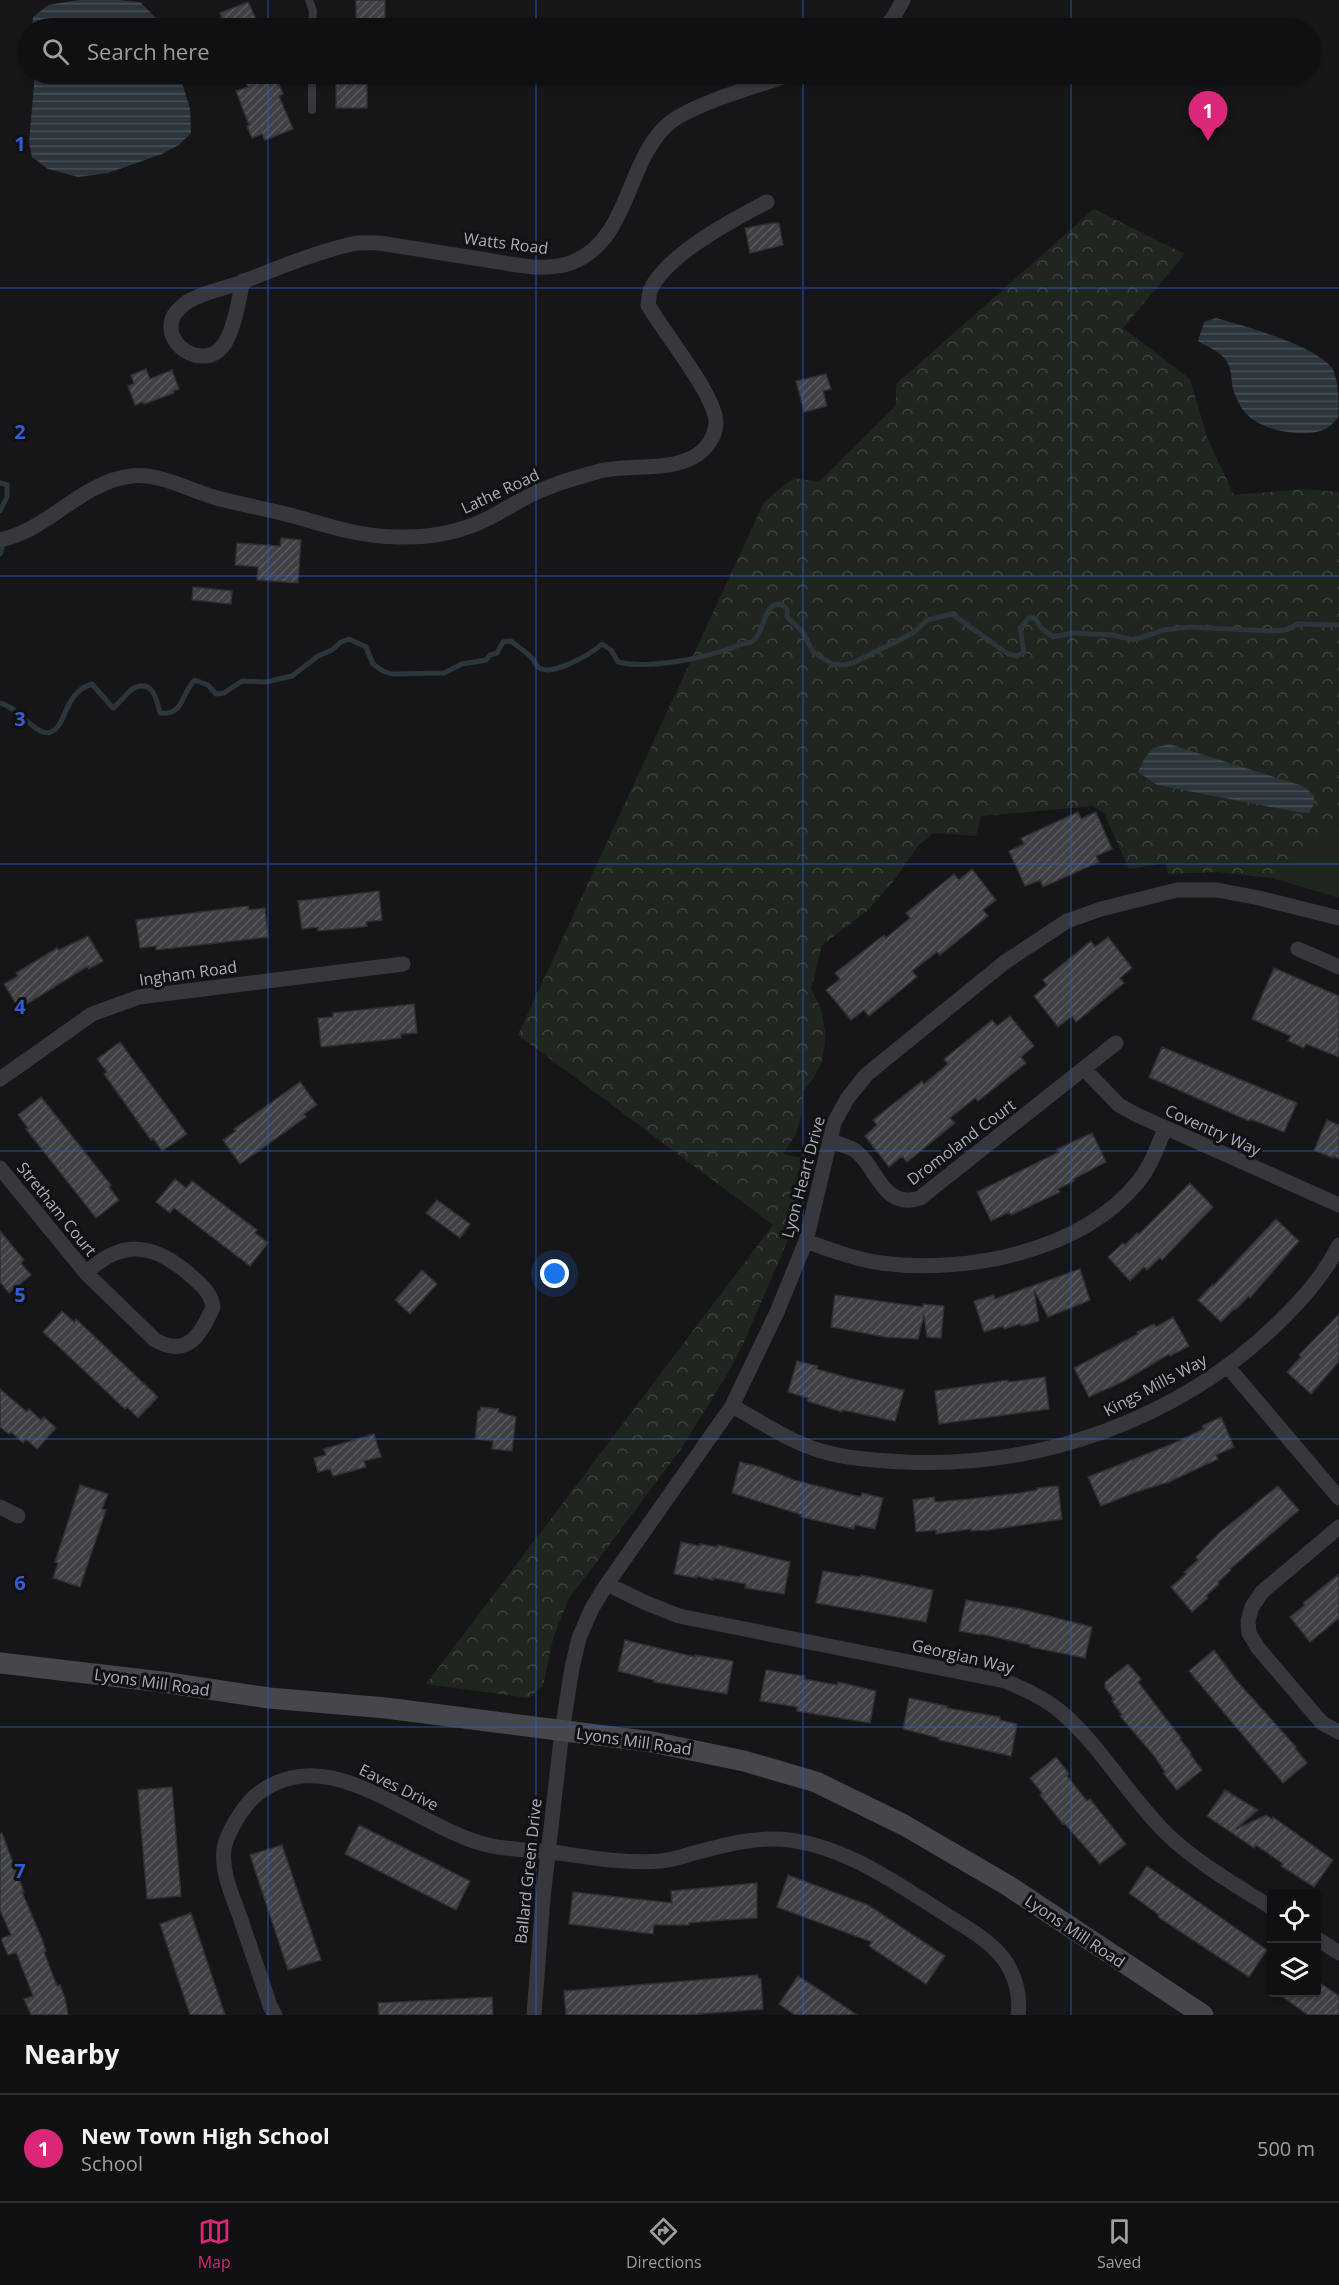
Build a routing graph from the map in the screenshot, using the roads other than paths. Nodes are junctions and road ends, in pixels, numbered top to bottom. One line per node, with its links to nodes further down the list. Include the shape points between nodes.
1 (309, 0): 3 (lane)
2 (903, 0): 4 (street)
3 (313, 18)
4 (893, 18)
5 (312, 84): 7 (lane)
6 (764, 84): 9 (street, Watts Road, via 690,110 668,123 646,151 603,240 573,262 528,266 379,243 356,243)
7 (312, 110)
8 (767, 202): 10 (street, Lathe Road, via 716,229 674,262 650,291 648,304 688,364 711,404 716,421 713,437 703,451 687,460 572,478 467,527 422,537 346,531 153,477 132,476 86,492 30,528)
9 (243, 281): 9 (street, Watts Road, via 179,308 171,330 180,347 202,357 222,348)
10 (0, 540)
11 (1339, 918): 19 (street, Lyon Heart Drive, via 1228,892 1177,890 1067,921 1005,962 866,1075 847,1099)
12 (1298, 949): 14 (street)
13 (403, 964): 17 (street, Ingham Road, via 139,996 93,1014)
14 (1339, 967)
15 (1116, 1042): 16 (street, Dromoland Court)
16 (1083, 1069): 18 (street, Coventry Way, via 1119,1105); 19 (street, Dromoland Court, via 931,1191 910,1202 890,1195 855,1151)
17 (0, 1079)
18 (1165, 1129): 21 (street, Coventry Way); 22 (street, via 1139,1181 1122,1200 1063,1237 1026,1251 966,1264 915,1266 849,1256)
19 (829, 1140): 22 (street, Lyon Heart Drive)
20 (0, 1168): 24 (street, Stretham Court)
21 (1339, 1205)
22 (806, 1241): 26 (street, Lyon Heart Drive)
23 (1339, 1245): 25 (street, Kings Mills Way, via 1319,1280 1291,1311)
24 (87, 1274): 24 (street, Stretham Court, via 167,1347 187,1344 213,1307 200,1284 173,1261 149,1251 112,1253)
25 (1228, 1367): 26 (street, Kings Mills Way, via 1120,1426 1043,1450 965,1462 875,1460 820,1451); 27 (street)
26 (732, 1406): 31 (street, Lyon Heart Drive)
27 (1339, 1498)
28 (0, 1508): 29 (street)
29 (18, 1516)
30 (1339, 1527): 34 (street, via 1262,1592 1248,1621 1249,1633 1258,1648 1322,1723)
31 (607, 1584): 33 (street, Lyon Heart Drive, via 579,1638); 36 (street, Georgian Way, via 680,1616 1005,1681 1025,1689 1060,1712 1081,1732 1168,1835)
32 (0, 1663): 33 (main road, Lyons Mill Road)
33 (562, 1731): 35 (street, Ballard Green Drive); 42 (main road, Lyons Mill Road, via 704,1751 816,1782 953,1852)
34 (1339, 1732)
35 (549, 1852): 39 (street, Eaves Drive, via 474,1841 350,1781 322,1776 291,1778 273,1785 243,1810 224,1847 226,1875); 40 (street, Ballard Green Drive); 41 (street, Eaves Drive, via 620,1861 664,1861 760,1839 787,1840 831,1850 877,1871 994,1948 1016,1982)
36 (1267, 1905)
37 (1321, 1941): 38 (street)
38 (1339, 1953)
39 (276, 2015)
40 (534, 2015)
41 (1018, 2015)
42 (1203, 2015)

